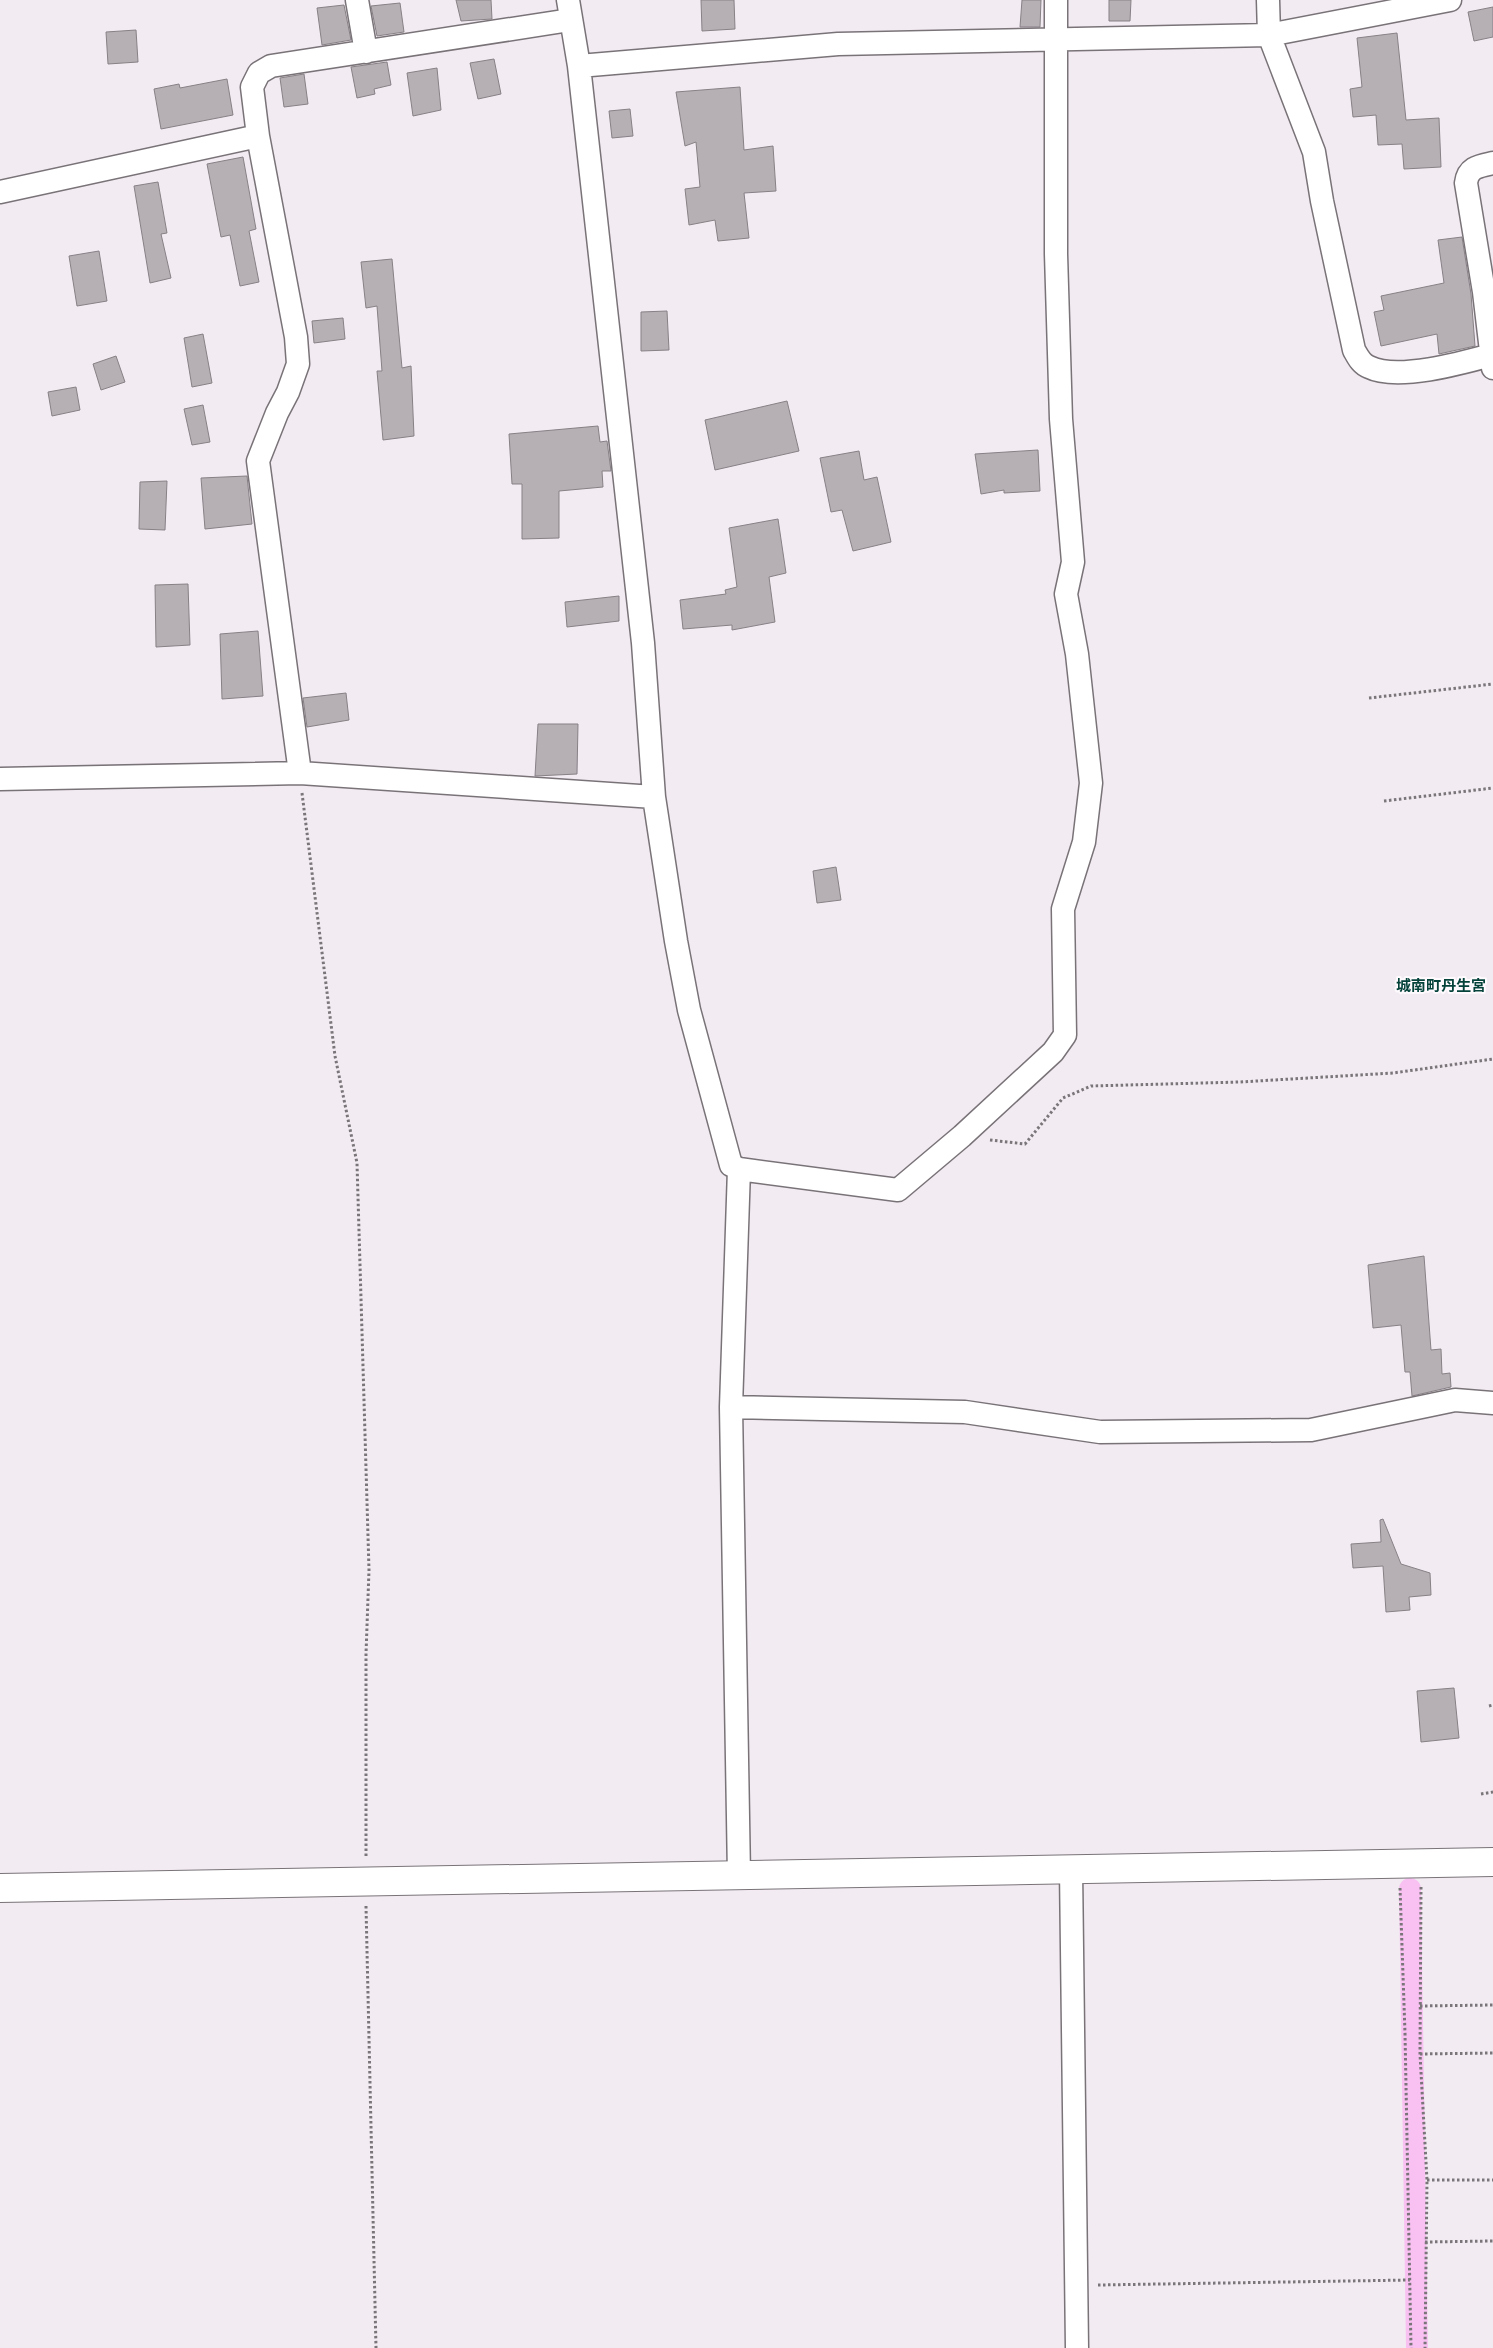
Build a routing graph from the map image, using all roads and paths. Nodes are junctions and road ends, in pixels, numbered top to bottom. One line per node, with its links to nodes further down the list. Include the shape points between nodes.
1 (357, 0): 8 (street)
2 (1056, 0): 7 (street)
3 (1268, 0): 6 (street)
4 (1450, 0): 6 (street)
5 (569, 10): 8 (street); 9 (street)
6 (1269, 35): 7 (street); 13 (street, via 1314,152 1354,350 1360,362 1370,368 1414,371)
7 (1054, 38): 9 (street, via 838,44); 22 (street, via 1061,419 1073,562 1066,594 1077,654 1091,783 1084,842 1063,909 1065,1035 1053,1052)
8 (366, 52): 10 (street, via 265,68 252,86)
9 (579, 66): 19 (street, via 642,633)
10 (258, 136): 12 (street); 16 (street, via 296,337 298,364 258,460)
11 (1493, 163): 13 (street, via 1475,167 1467,176 1466,184)
12 (0, 192)
13 (1492, 362)
14 (1493, 684): 15 (path)
15 (1369, 698)
16 (300, 773): 17 (street); 19 (street); 31 (path, via 335,1056 357,1163 369,1570)
17 (0, 779)
18 (1493, 788): 20 (path)
19 (654, 798): 23 (street, via 689,1010 731,1165)
20 (1384, 801)
21 (1493, 1059): 22 (path, via 1393,1073 1091,1086 1063,1098 1025,1144)
22 (962, 1136): 23 (street, via 898,1190)
23 (739, 1169): 25 (street)
24 (1493, 1403): 25 (street, via 1455,1400 1311,1430 1100,1432 965,1412)
25 (731, 1407): 30 (street)
26 (1493, 1792): 27 (path)
27 (1481, 1794)
28 (1493, 1862): 29 (street)
29 (1071, 1868): 30 (street); 44 (street)
30 (739, 1876): 31 (street)
31 (366, 1881): 34 (street); 45 (path)
32 (1421, 1884): 36 (path)
33 (1400, 1885): 43 (path)
34 (0, 1888)
35 (1493, 2005): 36 (path)
36 (1420, 2006): 38 (path)
37 (1493, 2053): 38 (path)
38 (1420, 2054): 39 (path)
39 (1427, 2180): 40 (path); 42 (path)
40 (1493, 2180)
41 (1493, 2241): 42 (path)
42 (1425, 2242): 48 (path)
43 (1410, 2280): 44 (path); 47 (path)
44 (1076, 2285): 46 (street)
45 (376, 2348)
46 (1077, 2348)
47 (1411, 2348)
48 (1425, 2348)

